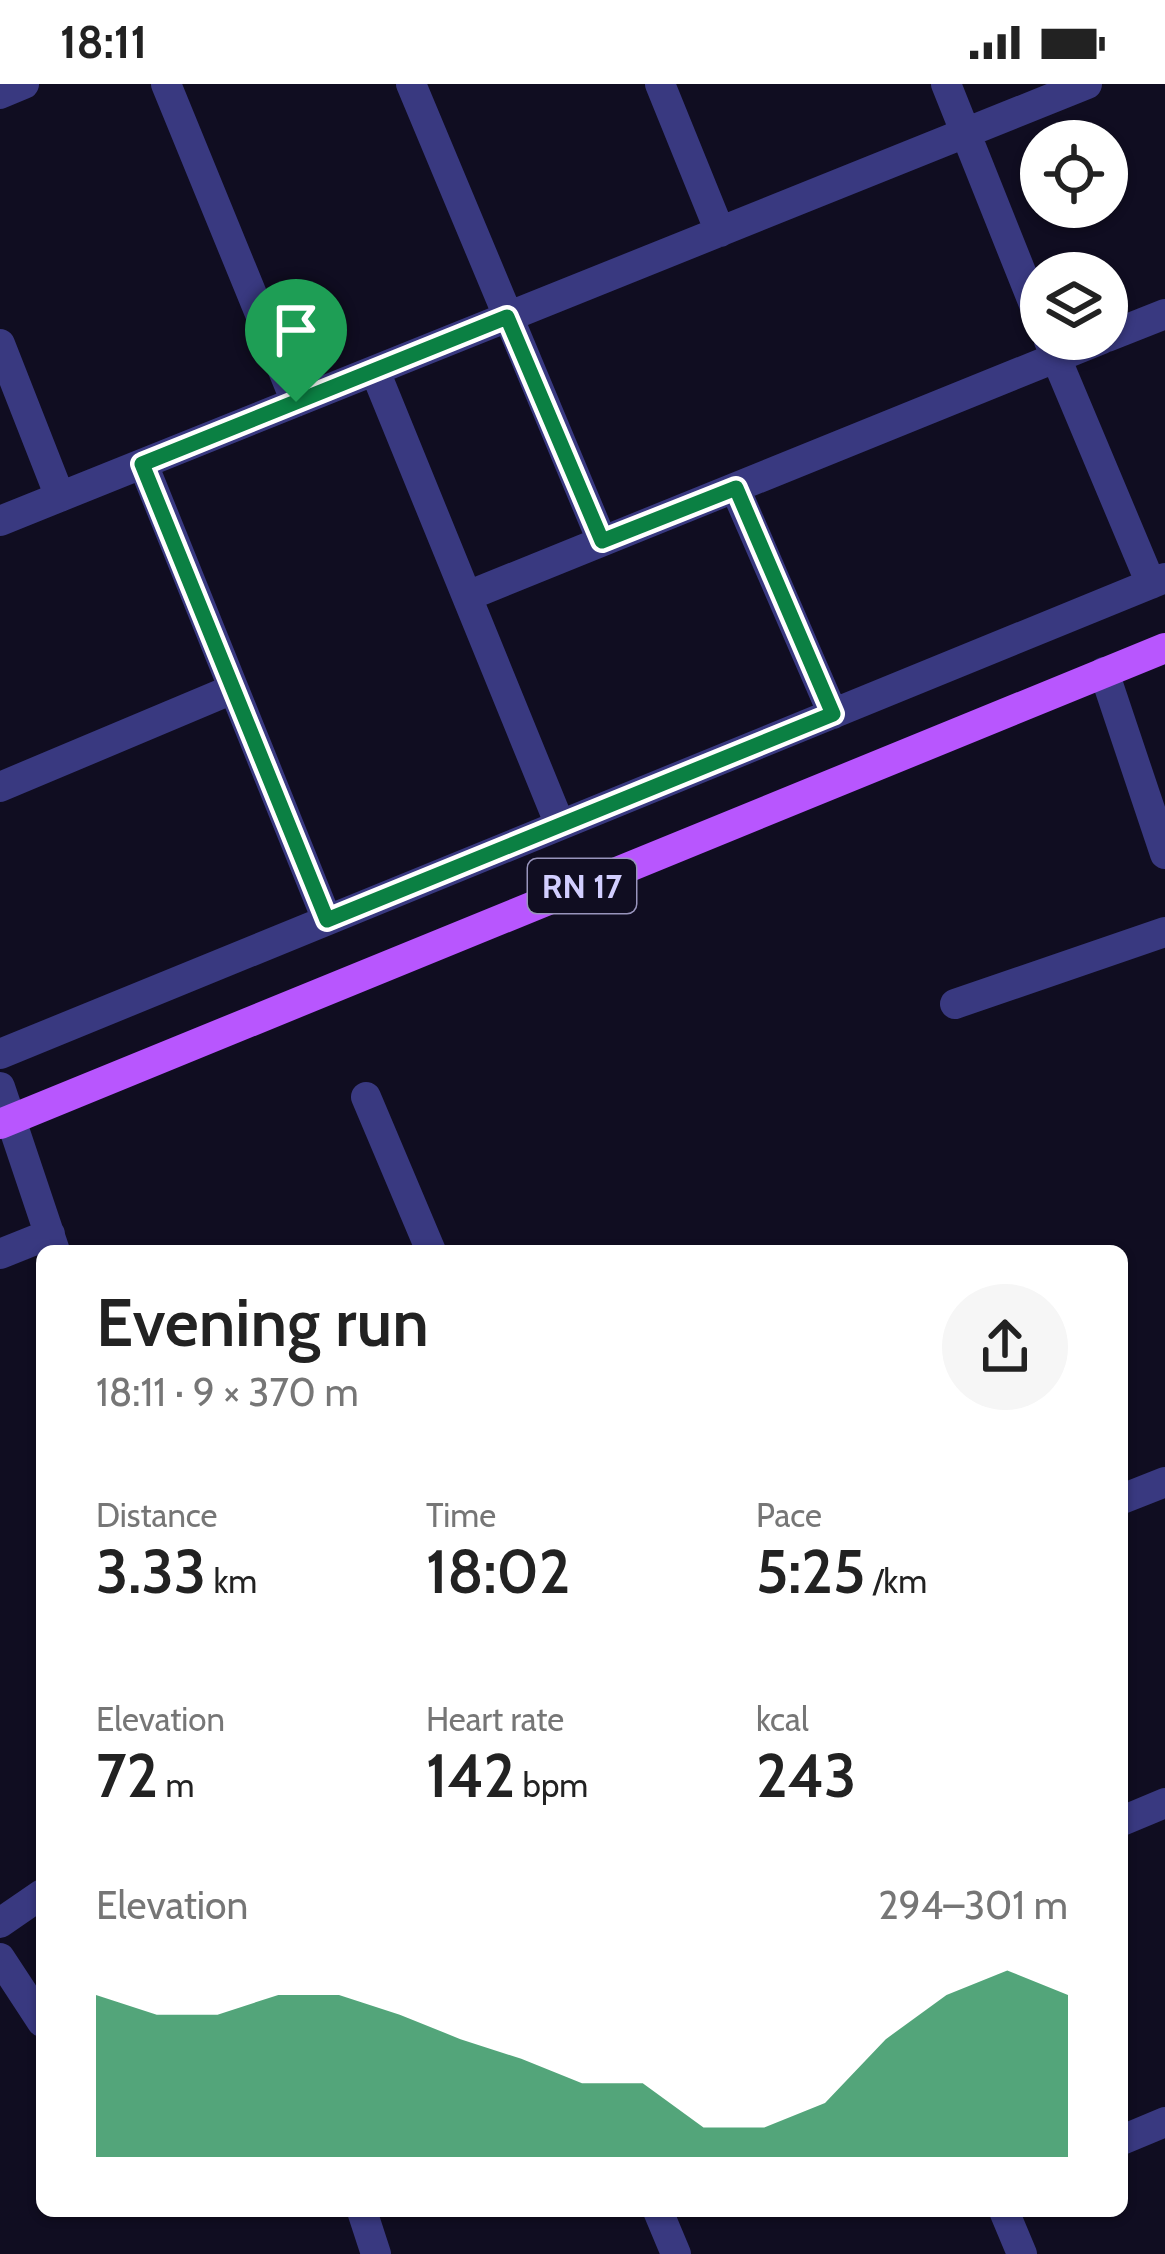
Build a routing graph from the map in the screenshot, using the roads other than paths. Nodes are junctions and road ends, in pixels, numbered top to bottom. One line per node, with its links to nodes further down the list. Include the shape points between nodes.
1 (166, 84): 16 (street)
2 (411, 84): 10 (street)
3 (659, 84): 7 (street)
4 (946, 84): 6 (street)
5 (1088, 84): 6 (street)
6 (966, 133): 7 (street); 8 (street)
7 (720, 232): 10 (street)
8 (1020, 269)
9 (1165, 314): 11 (street)
10 (507, 317): 15 (street); 21 (street)
11 (1128, 329)
12 (0, 344): 19 (street)
13 (1025, 360): 18 (street)
14 (1057, 360): 22 (street)
15 (375, 371): 16 (street); 23 (street)
16 (296, 402): 17 (street)
17 (142, 464): 19 (street); 26 (street)
18 (736, 488): 21 (street); 27 (street)
19 (60, 497): 20 (street)
20 (0, 521)
21 (602, 541): 23 (street)
22 (1158, 581): 27 (street)
23 (470, 595): 29 (street)
24 (1165, 649): 25 (main road, RN 17)
25 (1104, 672): 30 (street); 37 (main road, RN 17)
26 (233, 689): 28 (street); 31 (street)
27 (833, 714): 29 (street)
28 (0, 787)
29 (560, 825): 31 (street)
30 (1165, 854)
31 (327, 920): 34 (street)
32 (1165, 932): 33 (street)
33 (956, 1004)
34 (0, 1054)
35 (0, 1088): 37 (street)
36 (366, 1097): 39 (street)
37 (6, 1122): 38 (street)
38 (52, 1243)
39 (428, 1245)
40 (36, 1246): 41 (street)
41 (0, 1254)
42 (1165, 1482): 43 (street)
43 (1128, 1497)
44 (1165, 1803): 45 (street)
45 (1128, 1818)
46 (36, 1898): 47 (street)
47 (0, 1923)
48 (0, 1958): 49 (street)
49 (36, 2013)
50 (1165, 2122): 51 (street)
51 (1128, 2137)
52 (364, 2217): 55 (street)
53 (661, 2217): 56 (street)
54 (1007, 2217): 57 (street)
55 (376, 2254)
56 (676, 2254)
57 (1022, 2254)

